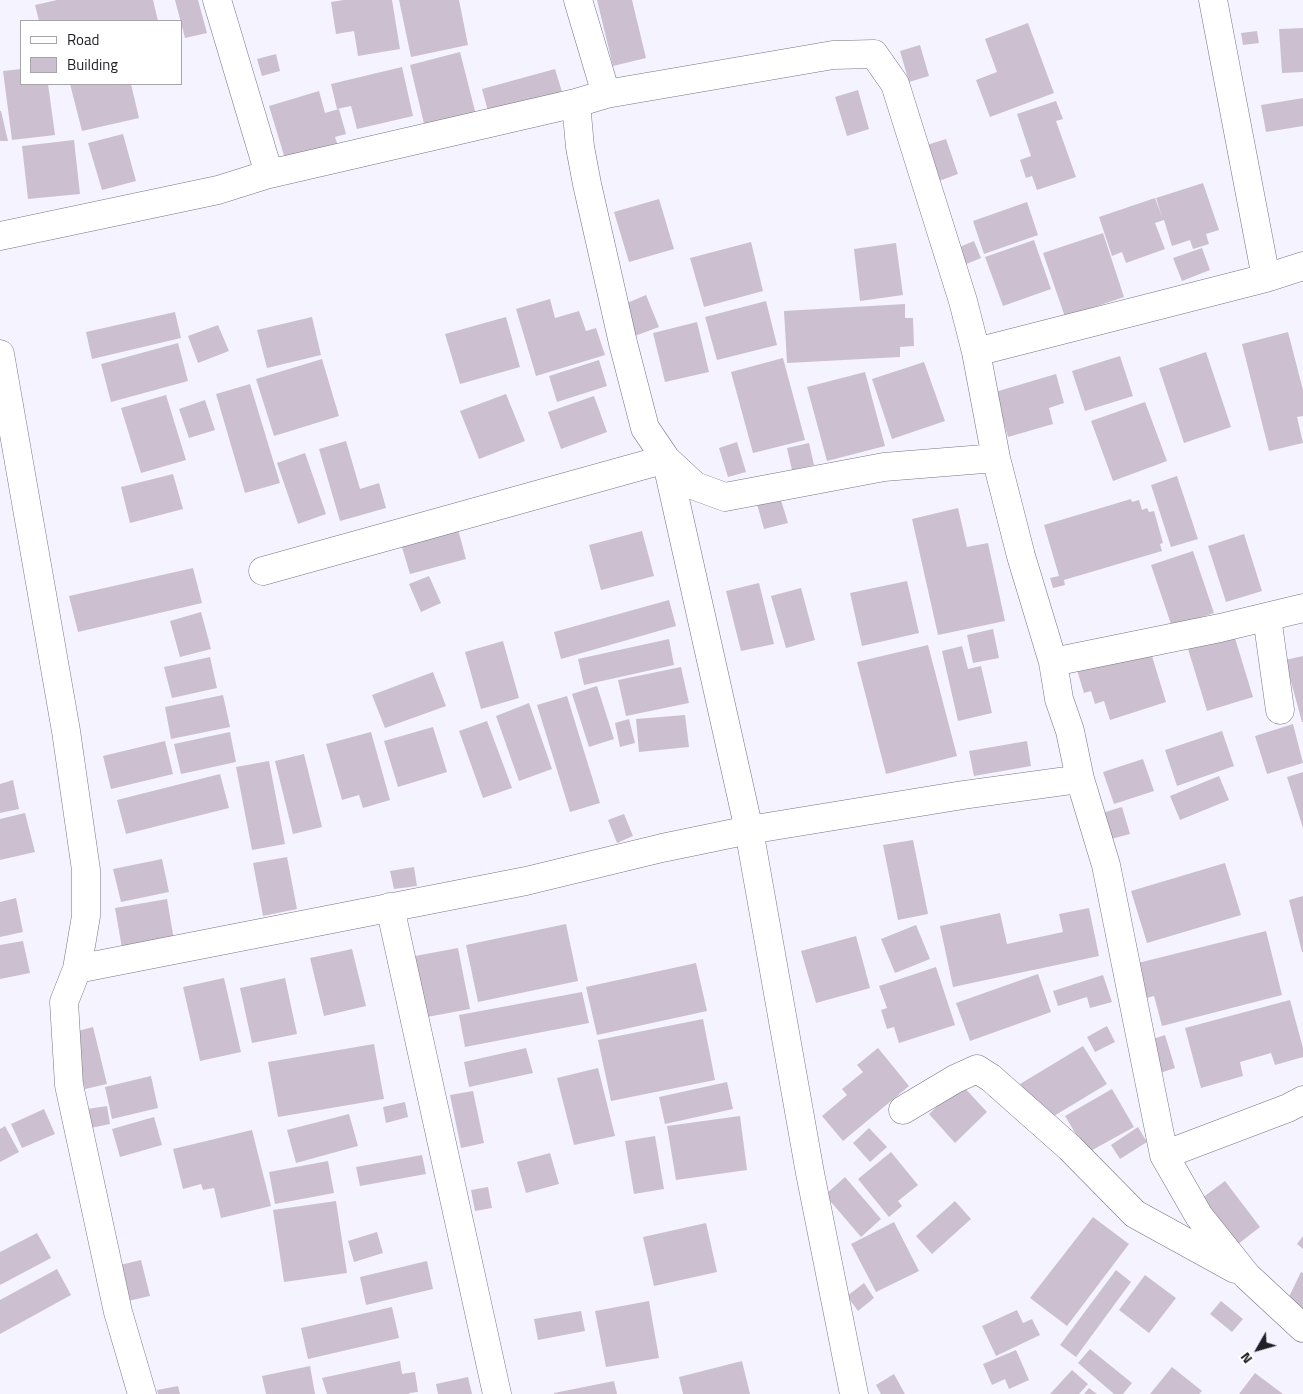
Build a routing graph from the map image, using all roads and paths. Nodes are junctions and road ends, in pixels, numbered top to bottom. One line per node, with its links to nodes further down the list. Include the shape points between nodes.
1 (218, 0): 6 (street)
2 (578, 0): 4 (street)
3 (1213, 0): 9 (street)
4 (606, 94): 5 (street); 10 (street, via 833,55 874,54 895,84)
5 (576, 103): 6 (street); 13 (street, via 587,184 626,358 645,428)
6 (268, 174): 7 (street, via 218,190)
7 (0, 236)
8 (1303, 266): 9 (street)
9 (1266, 278): 10 (street)
10 (976, 352): 12 (street)
11 (0, 354): 22 (street, via 66,731 86,870 86,916)
12 (996, 458): 13 (street, via 884,467 725,497 695,486); 17 (street)
13 (666, 459): 14 (street); 20 (street)
14 (263, 570)
15 (1303, 608): 16 (street)
16 (1267, 617): 17 (street); 18 (street)
17 (1053, 662): 19 (street)
18 (1280, 710)
19 (1080, 779): 20 (street); 25 (street, via 1106,864)
20 (749, 830): 21 (street, via 526,881); 30 (street, via 810,1173)
21 (390, 907): 22 (street); 29 (street)
22 (77, 969): 28 (street, via 64,1002 69,1085 118,1312)
23 (1303, 1100): 25 (street)
24 (903, 1110): 26 (street, via 954,1079 977,1070 992,1078 1070,1148 1135,1214)
25 (1164, 1155): 26 (street, via 1199,1216)
26 (1247, 1276): 27 (street)
27 (1303, 1328)
28 (142, 1394)
29 (497, 1394)
30 (854, 1394)

